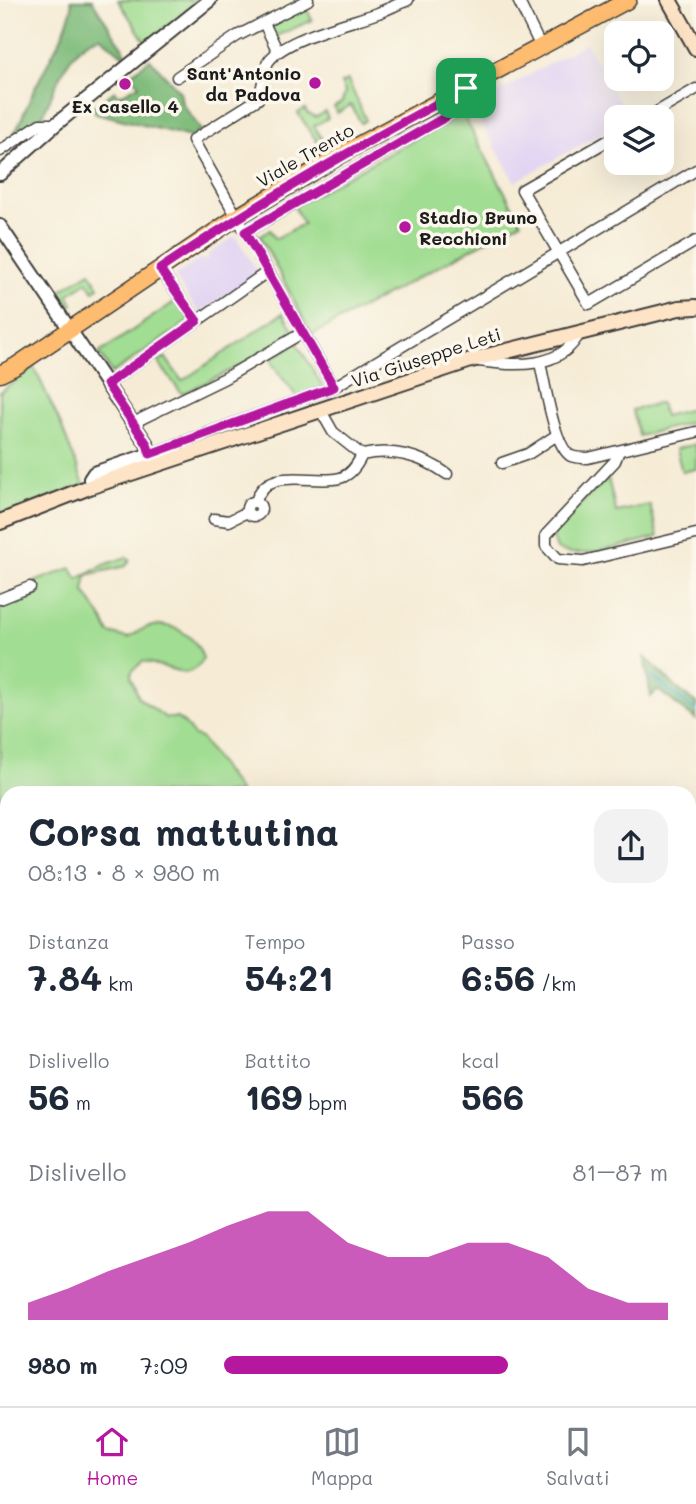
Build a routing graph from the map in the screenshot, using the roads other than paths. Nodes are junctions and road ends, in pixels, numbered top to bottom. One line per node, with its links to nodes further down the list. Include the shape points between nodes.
1 (210, 0): 14 (street)
2 (308, 0): 7 (street)
3 (408, 0): 10 (street)
4 (517, 0): 8 (street)
5 (628, 0): 8 (main road, Viale Trento)
6 (669, 0): 9 (main road)
7 (264, 23): 10 (street); 11 (street)
8 (541, 47): 19 (main road, Viale Trento, via 349,150)
9 (696, 48)
10 (278, 52): 19 (street, via 267,64 258,99 193,140)
11 (177, 77)
12 (696, 89): 13 (street)
13 (669, 105)
14 (56, 124): 16 (street, via 40,124); 18 (street)
15 (604, 143): 22 (street, via 522,190)
16 (0, 151)
17 (696, 170): 22 (street)
18 (0, 174)
19 (241, 225): 23 (main road, Viale Trento); 24 (street)
20 (0, 226): 27 (street)
21 (696, 240): 22 (street, via 589,304)
22 (559, 252): 36 (street)
23 (160, 269): 26 (street); 27 (main road, Viale Trento)
24 (267, 272): 26 (street); 29 (street)
25 (696, 306): 28 (main road, Via Giuseppe Leti)
26 (197, 321): 35 (street)
27 (70, 330): 32 (main road, Viale Trento); 35 (street)
28 (580, 332): 30 (main road, Via Giuseppe Leti); 31 (street, via 568,349)
29 (302, 333): 36 (street); 38 (street)
30 (471, 360): 31 (street); 37 (main road, Via Giuseppe Leti)
31 (540, 363): 40 (street)
32 (16, 366): 33 (main road, Viale Trento); 34 (main road, Viale Trento)
33 (0, 374)
34 (0, 383)
35 (107, 384): 38 (street)
36 (334, 387): 42 (street)
37 (321, 411): 43 (street, via 333,432); 46 (main road, Via Giuseppe Leti)
38 (134, 425): 42 (street)
39 (696, 432): 41 (street)
40 (557, 435): 41 (street, via 572,456 588,458); 44 (street, via 528,454)
41 (619, 451): 49 (street, via 615,461 546,535 546,545 558,559 583,561)
42 (150, 454): 46 (street, via 99,470 91,476)
43 (362, 455): 45 (street, via 380,451 420,458); 47 (street, via 356,467 340,478 275,481 258,495 259,514 247,512 229,521)
44 (502, 463)
45 (447, 474)
46 (92, 486): 48 (main road, Via Giuseppe Leti)
47 (214, 519)
48 (0, 522)
49 (696, 534)
50 (30, 586): 51 (street)
51 (0, 598)

